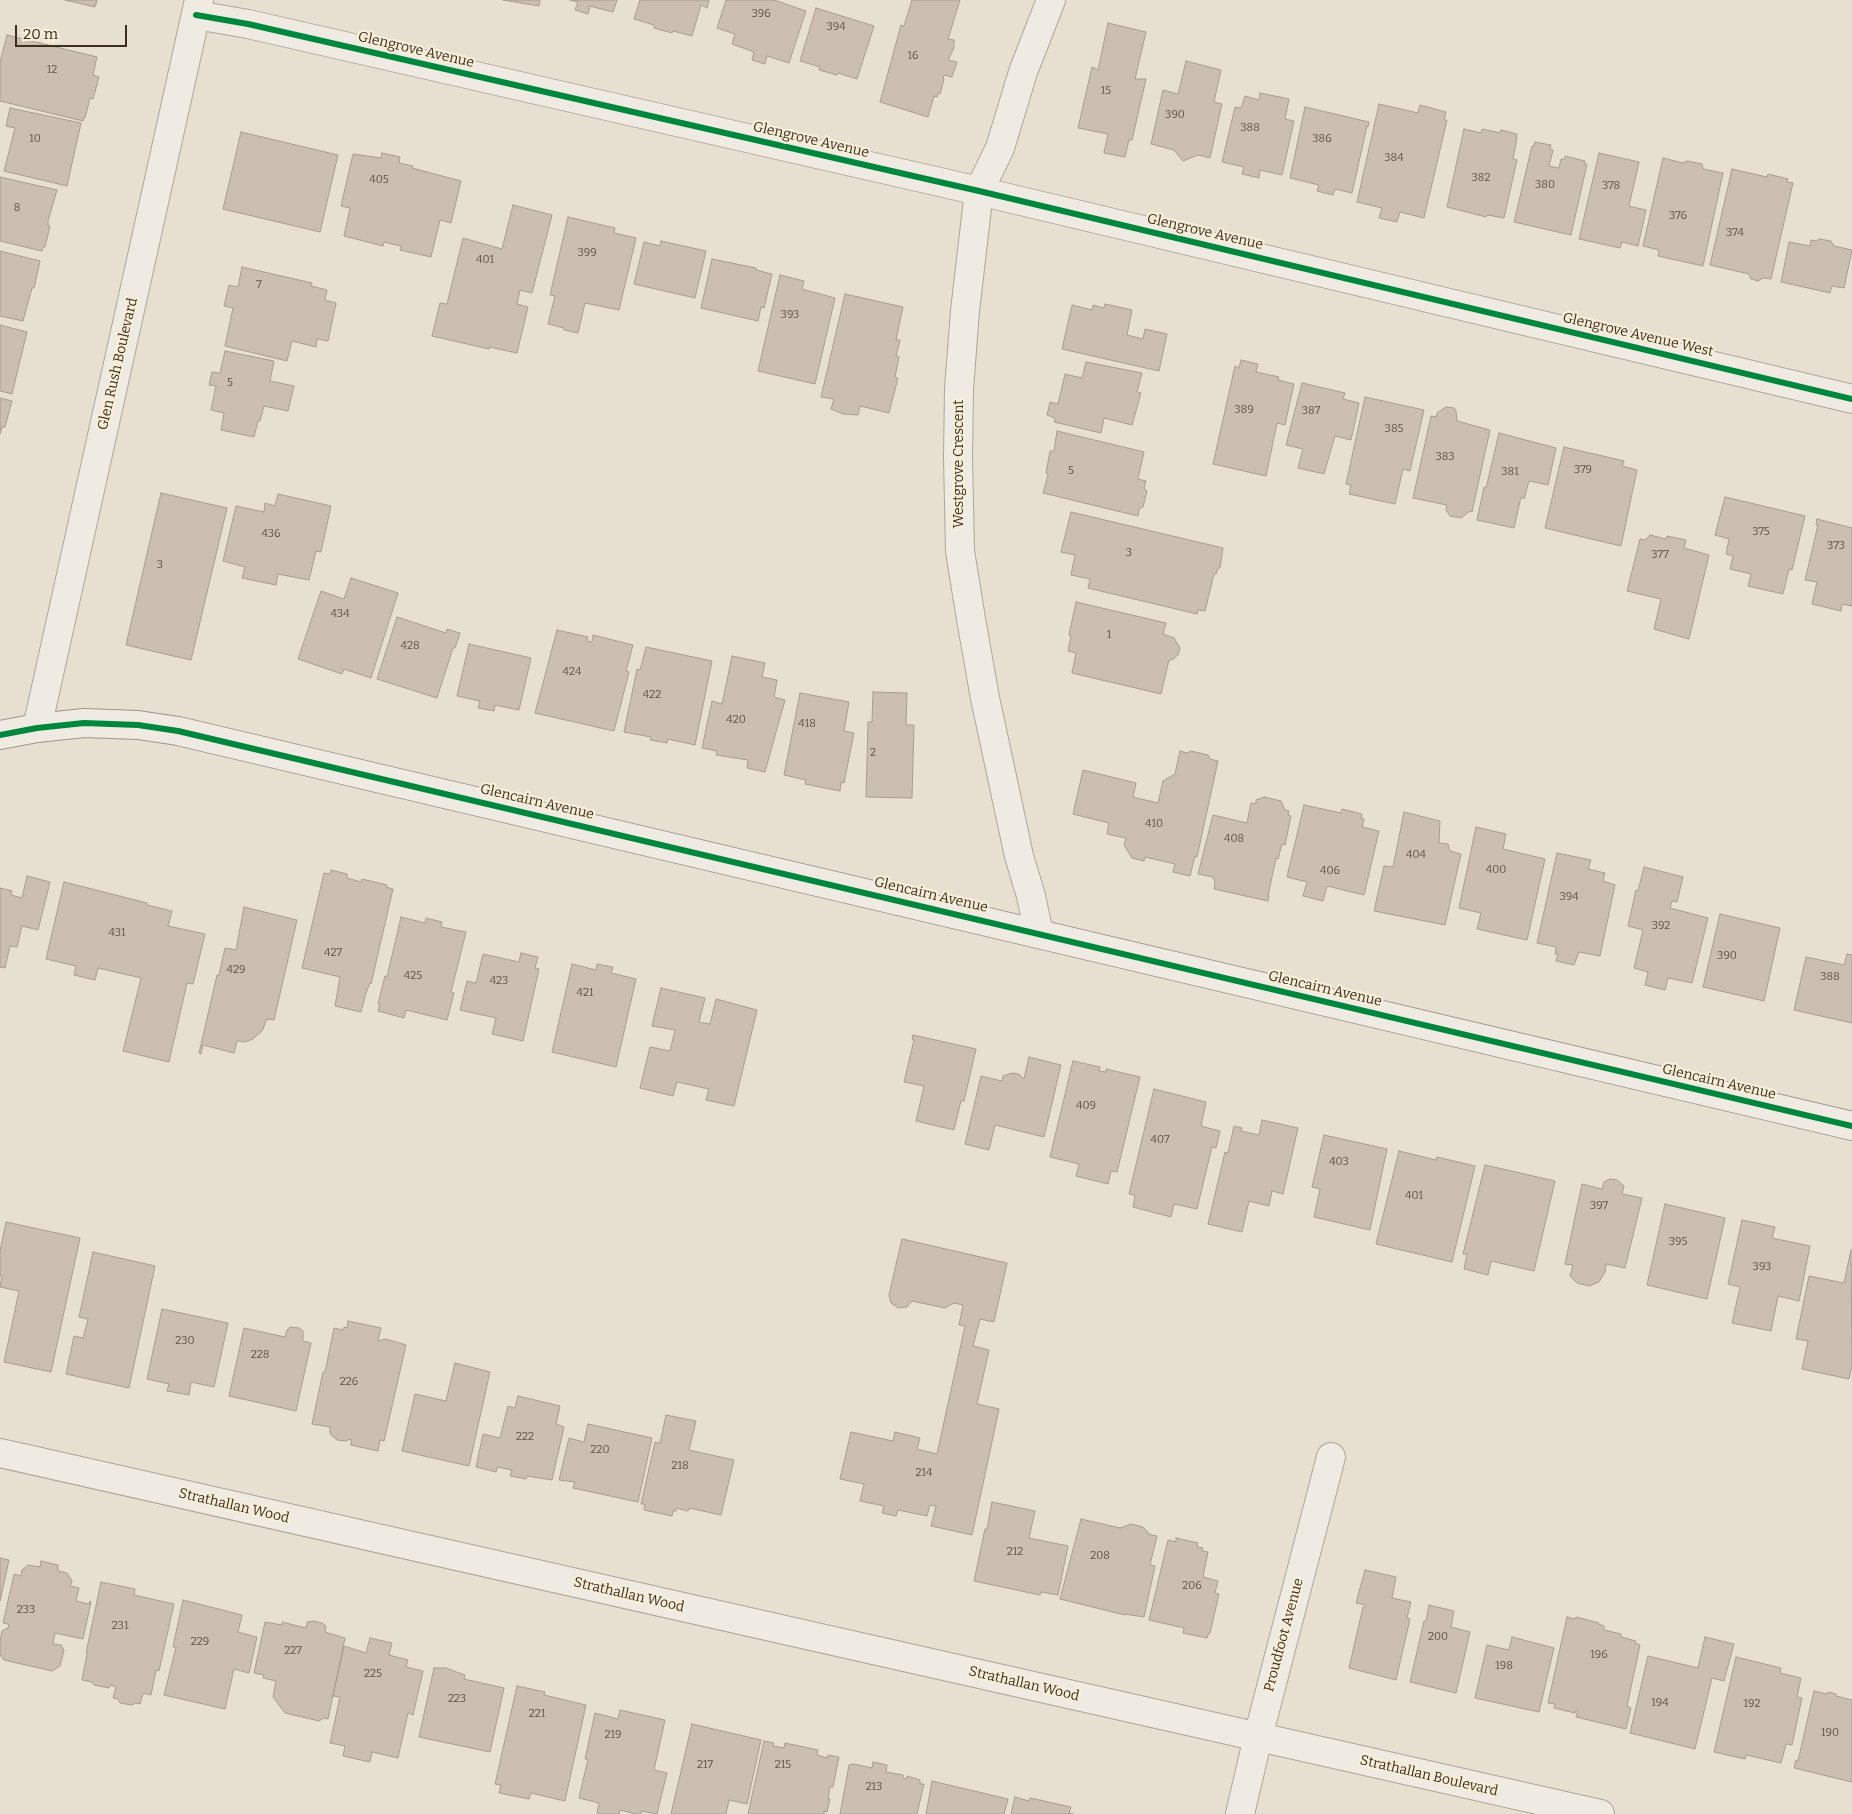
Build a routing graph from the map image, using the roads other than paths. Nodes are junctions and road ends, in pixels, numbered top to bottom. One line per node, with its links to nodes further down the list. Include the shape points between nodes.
1 (1051, 0): 3 (street, Westgrove Crescent, via 1023,72 1000,148)
2 (198, 7): 3 (street, Glengrove Avenue, via 248,24); 6 (street, Glen Rush Boulevard)
3 (979, 191): 4 (street, Glengrove Avenue); 8 (street, Westgrove Crescent, via 959,389 960,551 985,698)
4 (1418, 296): 5 (street, Glengrove Avenue West)
5 (1852, 399)
6 (37, 728): 7 (street, Glencairn Avenue); 8 (street, Glencairn Avenue, via 110,723 178,731)
7 (0, 736)
8 (1039, 934): 9 (street, Glencairn Avenue)
9 (1852, 1126)
10 (0, 1453): 12 (street, Strathallan Wood)
11 (1331, 1457): 12 (street, Proudfoot Avenue)
12 (1258, 1737): 13 (street, Proudfoot Avenue); 14 (street, Strathallan Boulevard)
13 (1240, 1814)
14 (1600, 1814)

